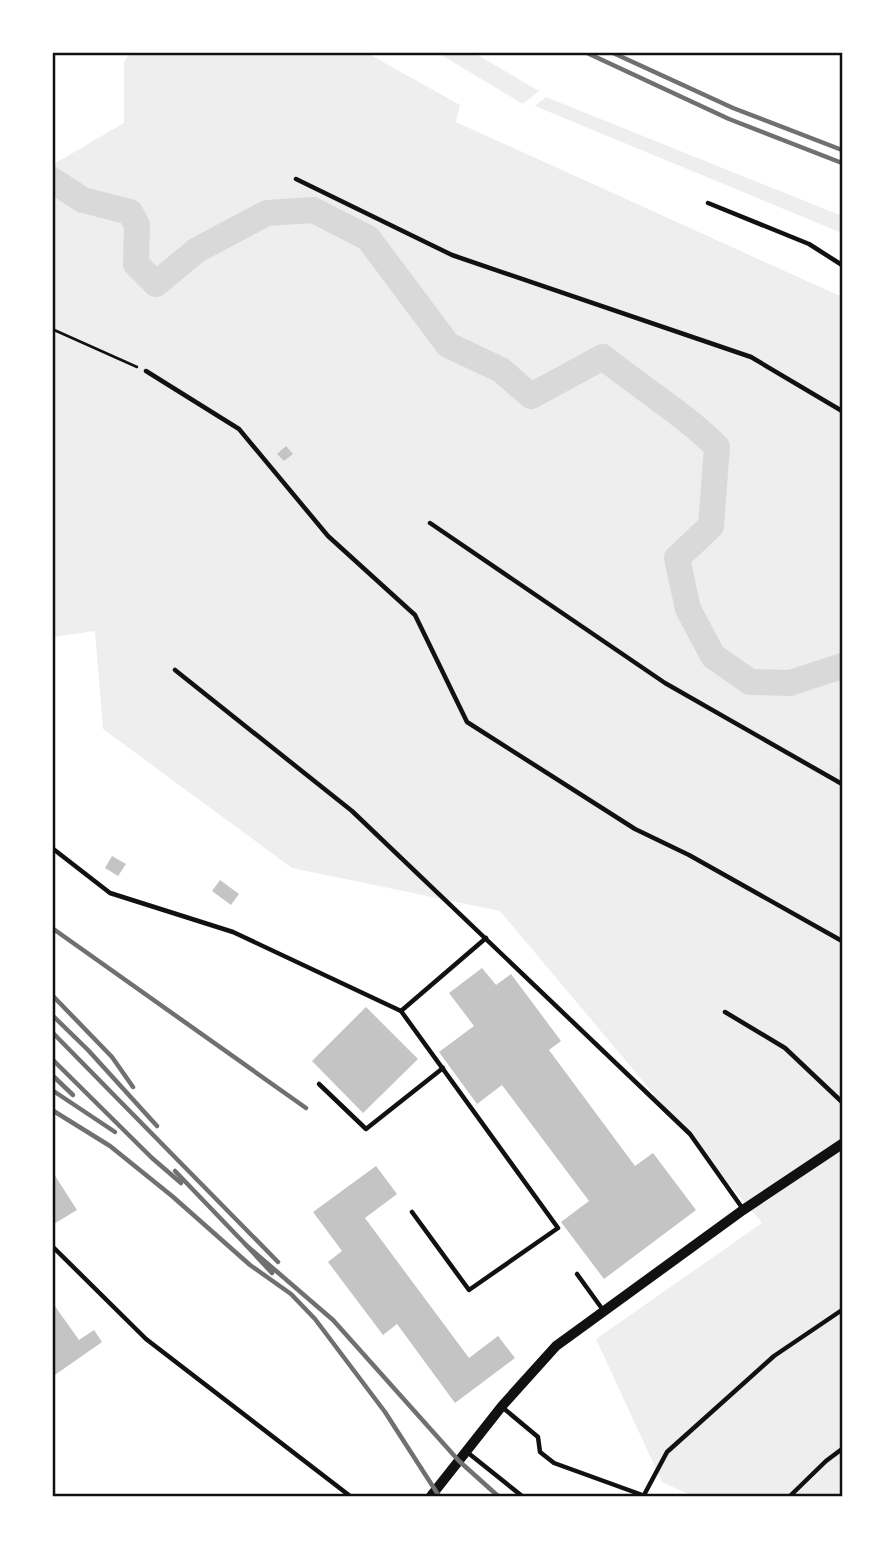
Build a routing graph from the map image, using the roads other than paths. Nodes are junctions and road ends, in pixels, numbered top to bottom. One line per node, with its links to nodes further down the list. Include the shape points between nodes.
1 (296, 178): 5 (lane, via 452,255 751,357)
2 (708, 203): 3 (lane, via 809,244)
3 (842, 265)
4 (146, 372): 11 (lane, via 239,429 328,536 415,615 467,722 635,829)
5 (842, 411)
6 (430, 523): 8 (lane, via 665,683)
7 (175, 670): 10 (lane, via 352,811)
8 (842, 784)
9 (52, 848): 12 (lane, via 110,893 233,932)
10 (486, 938): 12 (lane); 18 (lane, via 690,1133)
11 (842, 941)
12 (401, 1011): 14 (lane)
13 (725, 1012): 16 (lane, via 785,1048)
14 (443, 1068): 15 (lane, via 366,1129); 19 (lane, via 558,1228 469,1290)
15 (319, 1084)
16 (842, 1102)
17 (842, 1144): 18 (street)
18 (743, 1210): 22 (street)
19 (412, 1212)
20 (52, 1246): 27 (lane, via 146,1339)
21 (577, 1274): 22 (lane)
22 (603, 1310): 24 (street, via 556,1346)
23 (842, 1310): 30 (lane, via 774,1356 667,1452)
24 (502, 1406): 26 (street); 30 (lane, via 538,1437 540,1452 554,1463)
25 (842, 1449): 31 (lane)
26 (466, 1451): 28 (street); 29 (lane)
27 (350, 1496)
28 (431, 1496)
29 (522, 1496)
30 (645, 1496)
31 (790, 1496)

